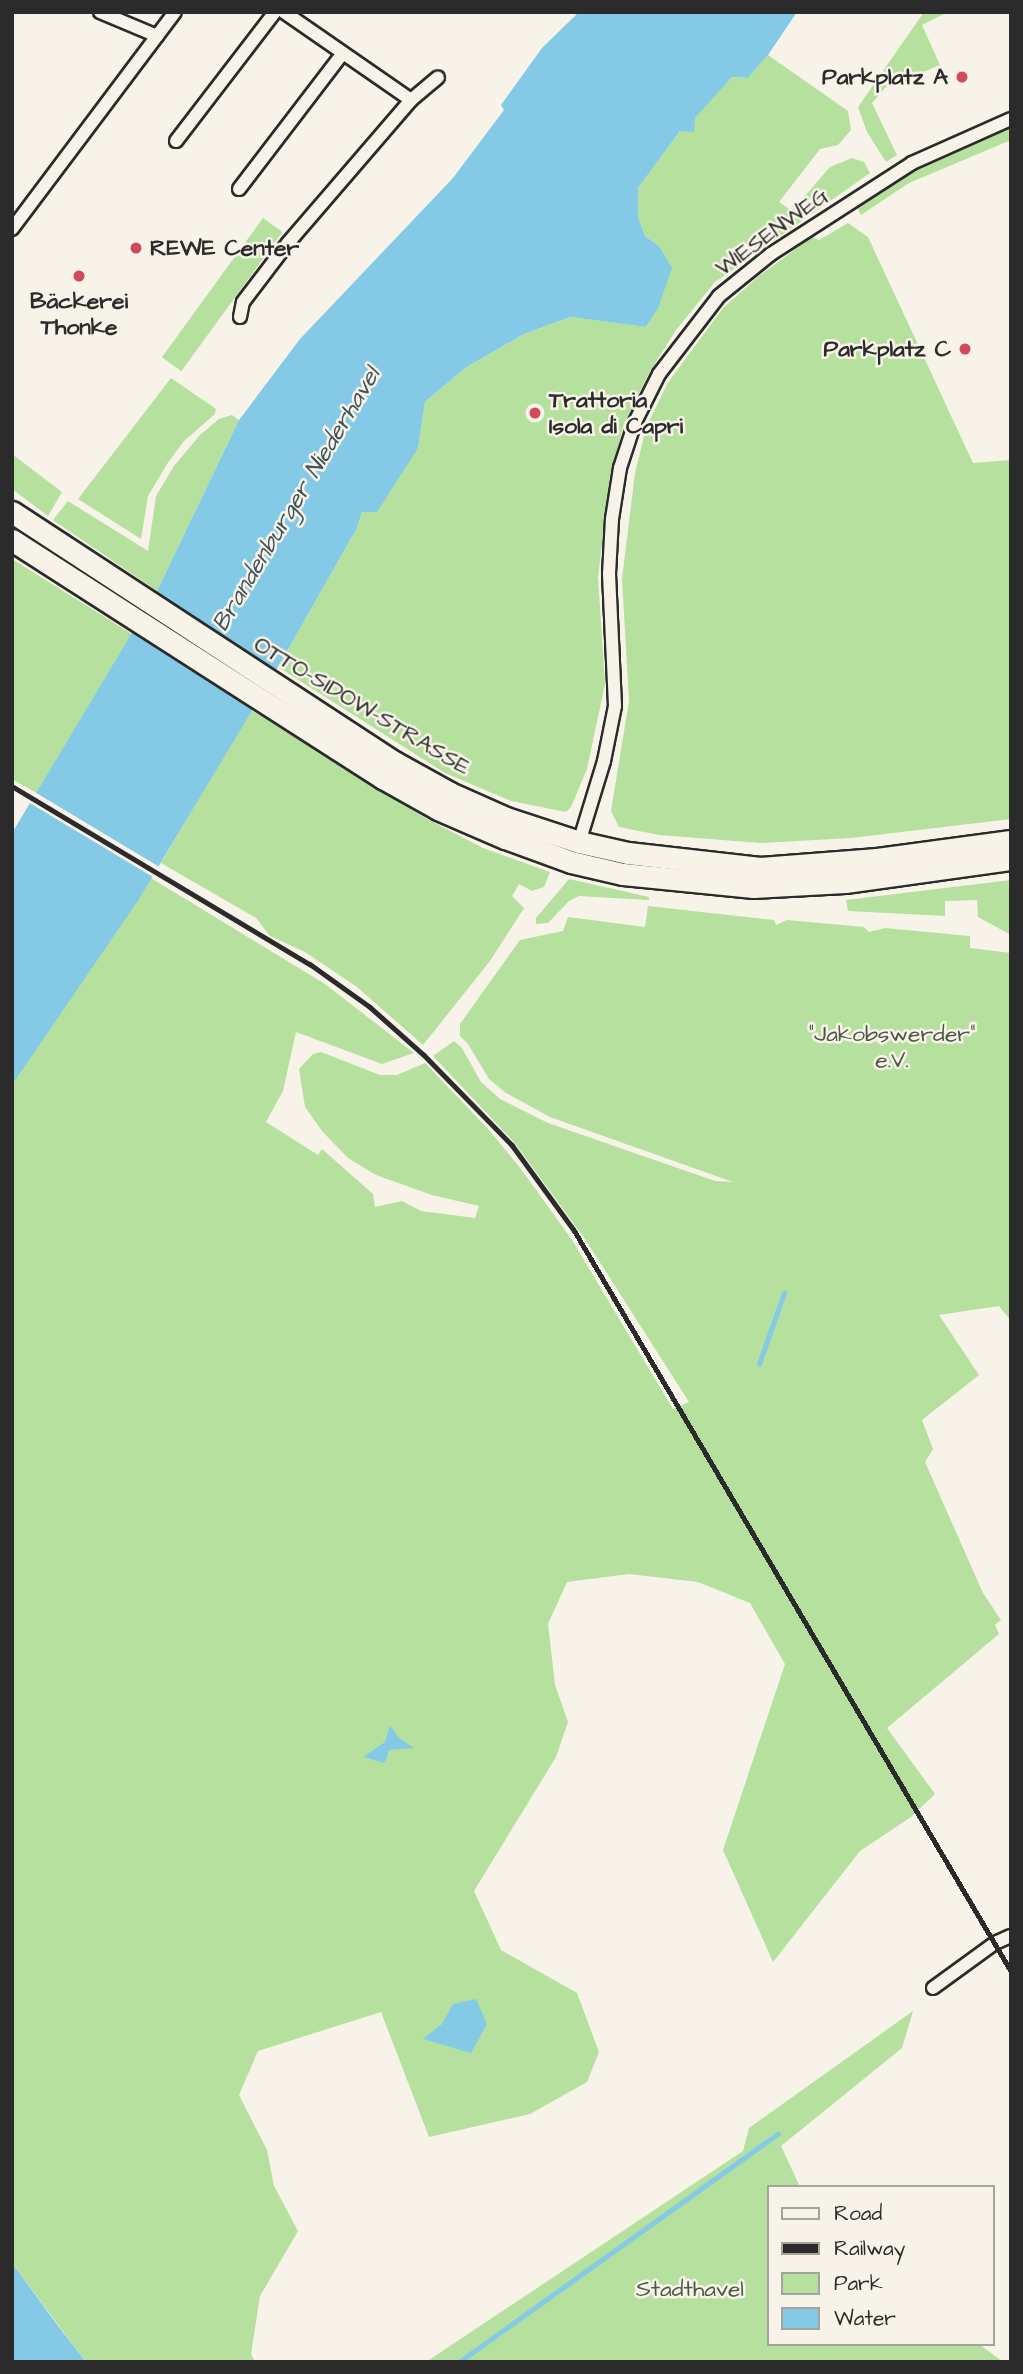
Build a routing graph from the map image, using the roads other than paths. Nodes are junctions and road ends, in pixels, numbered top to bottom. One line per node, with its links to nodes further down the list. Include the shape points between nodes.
1 (100, 12): 5 (street)
2 (175, 12): 5 (street)
3 (275, 12): 10 (street)
4 (284, 12): 6 (street)
5 (157, 36): 12 (street)
6 (343, 53): 8 (street); 11 (street)
7 (438, 77): 8 (street)
8 (411, 100): 13 (street, via 288,243 243,302)
9 (1011, 119): 19 (street, WIESENWEG, via 912,163 771,254 719,296 659,374 635,422 620,468 608,575 615,706)
10 (176, 141)
11 (239, 189)
12 (12, 229)
13 (240, 317)
14 (12, 512): 16 (main road, OTTO-SIDOW-STRASSE)
15 (12, 540): 16 (main road, OTTO-SIDOW-STRASSE)
16 (120, 597): 17 (main road, OTTO-SIDOW-STRASSE)
17 (285, 703): 19 (main road, OTTO-SIDOW-STRASSE, via 450,793); 21 (main road, OTTO-SIDOW-STRASSE, via 438,809)
18 (1011, 841): 19 (main road, OTTO-SIDOW-STRASSE, via 877,859 760,868 628,853)
19 (579, 842): 21 (street, WIESENWEG)
20 (1011, 859): 21 (main road, OTTO-SIDOW-STRASSE, via 845,882 752,887 623,874)
21 (571, 862)
22 (1011, 1936): 23 (street)
23 (933, 1989)

